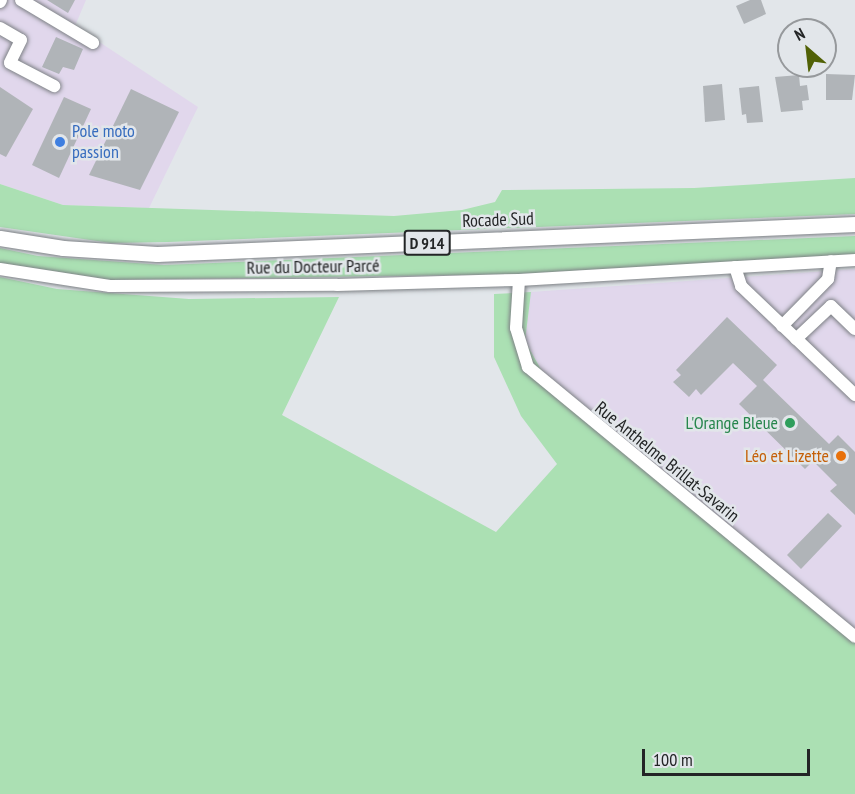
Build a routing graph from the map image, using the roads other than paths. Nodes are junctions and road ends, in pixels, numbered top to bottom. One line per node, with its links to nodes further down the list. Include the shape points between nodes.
1 (21, 0): 3 (street)
2 (0, 28): 4 (street, via 21,40 10,63)
3 (93, 43)
4 (54, 86)
5 (855, 224): 6 (main road, Rocade Sud / D 914, via 166,254 102,252)
6 (0, 238)
7 (855, 260): 8 (street, Rue du Docteur Parcé)
8 (831, 261): 9 (street, Rue du Docteur Parcé); 12 (street, via 828,279)
9 (735, 267): 11 (street, Rue du Docteur Parcé); 12 (street, via 741,286)
10 (0, 269): 11 (street, Rue du Docteur Parcé, via 110,286)
11 (519, 280): 16 (street, Rue Anthelme Brillat-Savarin, via 516,328 528,367 545,385)
12 (782, 326): 14 (street)
13 (855, 329): 14 (street, via 831,306)
14 (796, 339): 15 (street)
15 (855, 395)
16 (855, 637)

